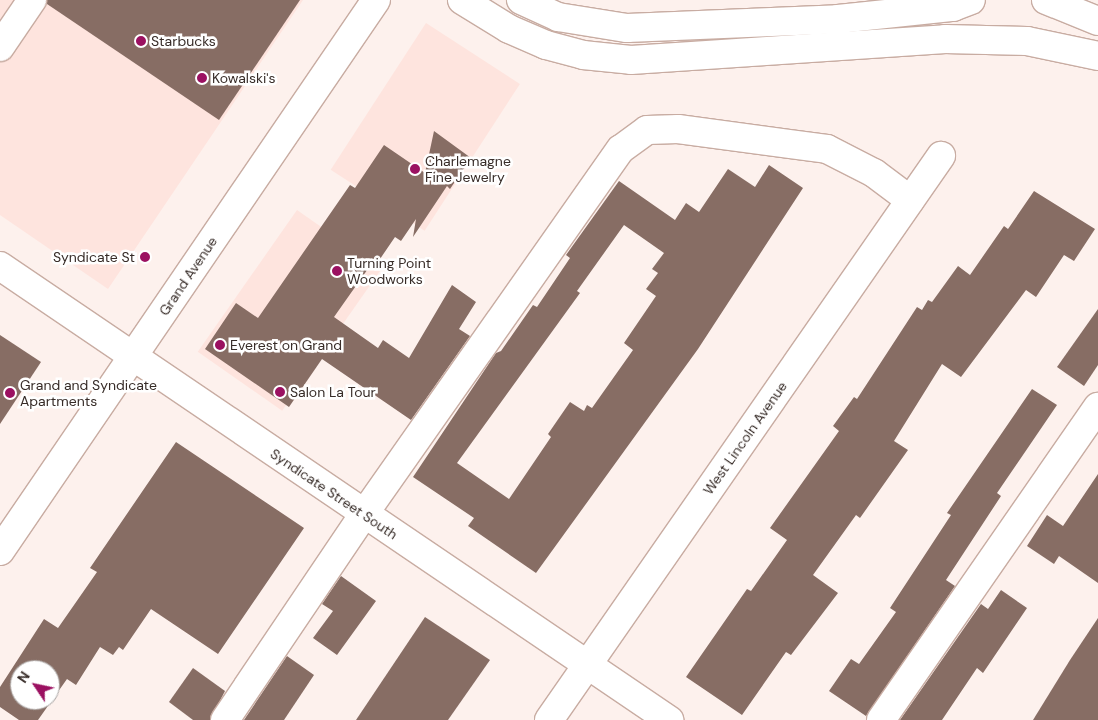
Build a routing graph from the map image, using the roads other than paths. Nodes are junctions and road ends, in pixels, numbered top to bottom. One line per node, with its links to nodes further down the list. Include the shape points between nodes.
1 (32, 0): 8 (main road)
2 (376, 0): 13 (main road, Grand Avenue)
3 (462, 0): 9 (main road, via 509,29 546,45 583,55 631,60 945,39 1026,41)
4 (521, 0): 5 (main road, via 558,17 627,28 838,19 952,7)
5 (970, 0)
6 (1046, 0): 7 (main road)
7 (1098, 21)
8 (0, 47)
9 (1098, 56)
10 (941, 156): 11 (main road, West Lincoln Avenue)
11 (910, 200): 15 (main road, via 874,173 827,149 678,129 647,130 622,150); 17 (main road, West Lincoln Avenue)
12 (0, 266): 13 (main road, Syndicate Street South)
13 (132, 357): 15 (main road, Syndicate Street South); 16 (main road, Grand Avenue)
14 (1098, 407): 21 (main road)
15 (364, 514): 17 (main road, Syndicate Street South); 18 (main road)
16 (0, 551)
17 (587, 664): 19 (main road, West Lincoln Avenue); 20 (main road, Syndicate Street South)
18 (225, 720)
19 (549, 720)
20 (670, 720)
21 (880, 720)

